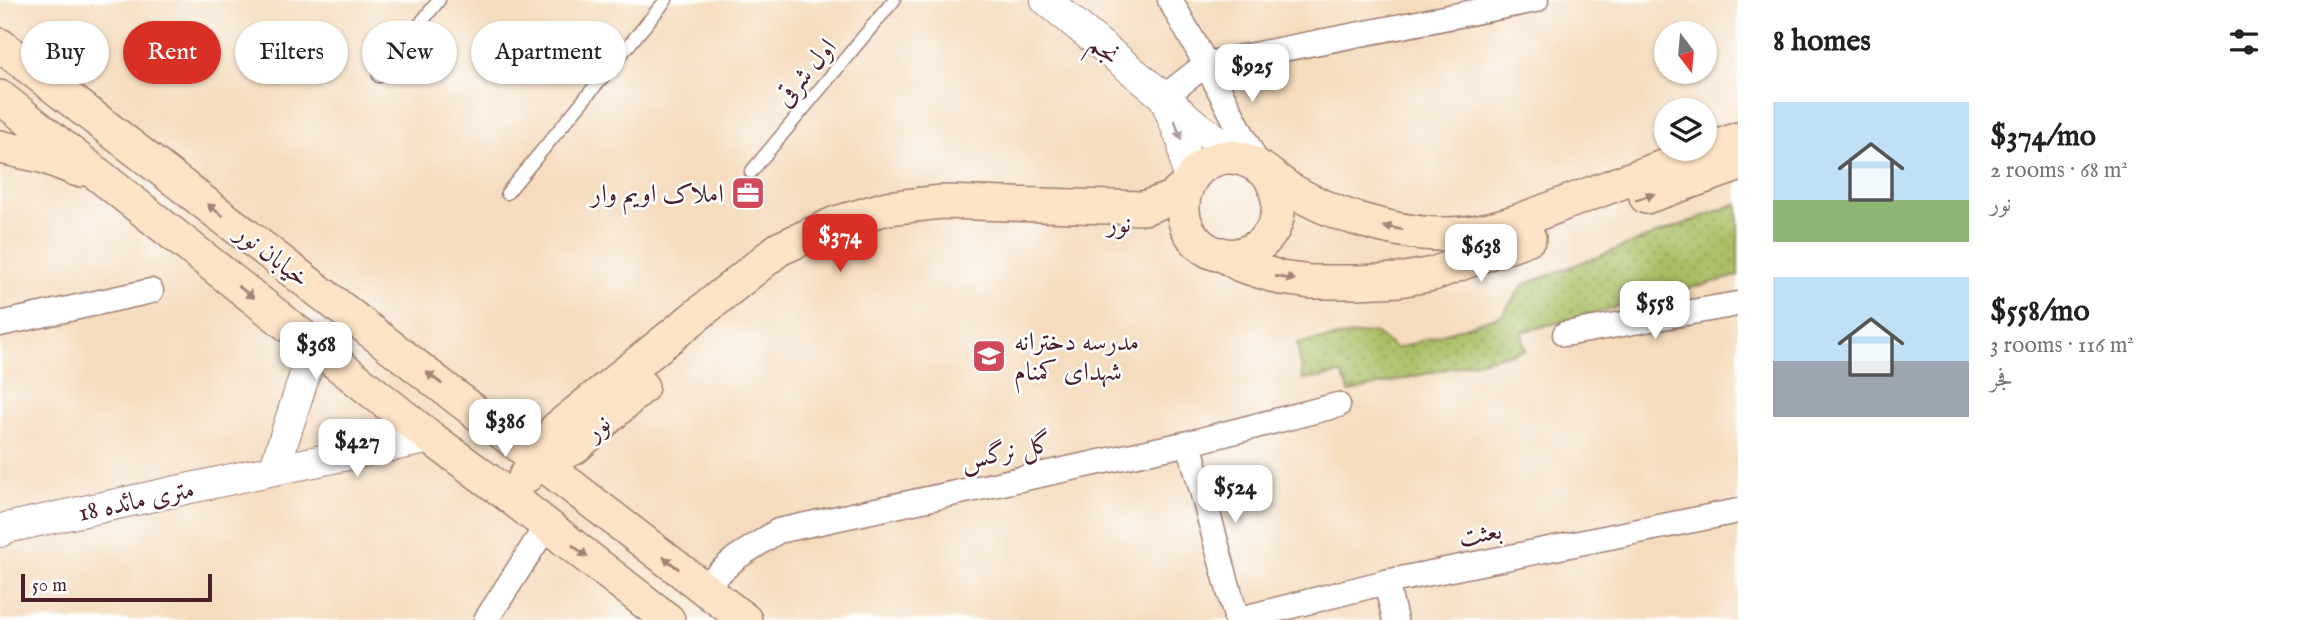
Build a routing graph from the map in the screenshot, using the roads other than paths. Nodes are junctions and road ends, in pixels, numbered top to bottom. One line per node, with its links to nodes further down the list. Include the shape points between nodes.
1 (439, 0): 7 (lane)
2 (666, 0): 19 (lane)
3 (894, 0): 16 (lane, اول شرقی)
4 (1045, 0): 11 (street, نجم)
5 (1170, 0): 9 (street)
6 (1536, 0): 9 (street)
7 (422, 21)
8 (0, 45): 29 (main road, خیابان نور, one-way to 8)
9 (1206, 64): 11 (street); 15 (street)
10 (0, 97): 17 (main road, خیابان نور)
11 (1164, 97): 15 (street, نجم, via 1198,127); 18 (street, one-way to 18, via 1183,144)
12 (1738, 139): 15 (main road, one-way to 15, via 1495,229 1448,234 1351,218 1293,191)
13 (0, 148): 17 (main road, via 45,157)
14 (1738, 165): 20 (main road, نور, one-way to 14, via 1256,271 1311,282 1433,274)
15 (1259, 167): 18 (main road, via 1242,158 1225,157 1208,162); 20 (main road, via 1276,188 1280,202 1273,230 1251,250)
16 (751, 172)
17 (105, 181): 25 (main road, خیابان نور, one-way to 25)
18 (1187, 185): 20 (main road, via 1182,205 1185,223 1194,238); 29 (main road, نور, via 1172,198 1143,208 942,202 887,208 836,223 779,249 556,429)
19 (507, 193)
20 (1215, 252): 29 (main road, نور, via 1144,223 928,224 858,239 811,256 768,279 574,448)
21 (151, 291): 23 (street)
22 (1738, 304): 24 (street)
23 (0, 324)
24 (1564, 334)
25 (314, 346): 27 (main road, خیابان نور); 30 (street)
26 (1338, 405): 28 (street, گل نرگس)
27 (431, 438): 30 (street, 18 متری مائده); 31 (main road, خیابان نور)
28 (1189, 443): 36 (street, گل نرگس, via 778,531); 40 (street)
29 (541, 461): 31 (main road); 36 (main road, خیابان نور, one-way to 29)
30 (274, 470): 34 (street, 18 متری مائده)
31 (508, 495): 33 (main road, خیابان نور)
32 (1738, 511): 35 (street, بعثت)
33 (547, 525): 37 (street); 38 (main road, خیابان نور, one-way to 38)
34 (0, 532)
35 (1386, 582): 40 (street, بعثت); 41 (street)
36 (703, 587): 39 (main road, خیابان نور)
37 (486, 620)
38 (668, 620)
39 (745, 620)
40 (1236, 620)
41 (1395, 620)

